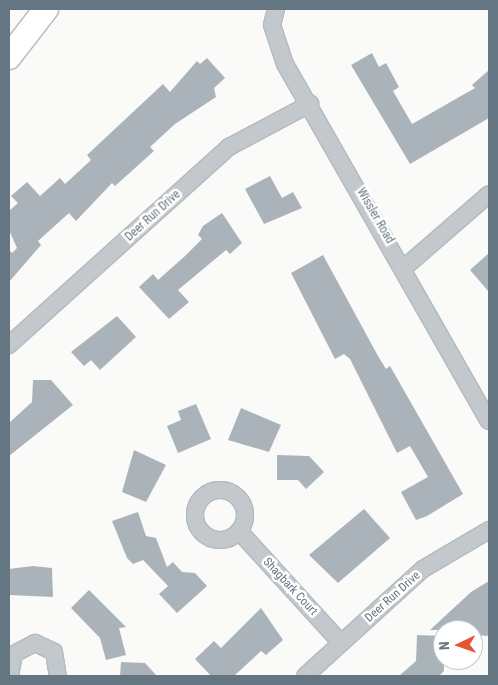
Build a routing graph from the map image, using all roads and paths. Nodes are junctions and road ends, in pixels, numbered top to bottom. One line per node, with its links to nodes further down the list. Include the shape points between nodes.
1 (46, 9): 3 (main road)
2 (276, 9): 4 (street, Wissler Road, via 272,25 279,48)
3 (9, 58)
4 (310, 104): 6 (street, Wissler Road); 7 (street, Deer Run Drive, via 229,148)
5 (489, 194): 6 (street)
6 (405, 267): 8 (street, Wissler Road)
7 (9, 345)
8 (489, 421)
9 (489, 530): 11 (street, Deer Run Drive, via 423,569)
10 (239, 531): 11 (street, Shagbark Court)
11 (341, 643): 14 (street, Deer Run Drive)
12 (10, 676): 13 (street, via 14,654 35,643 54,652)
13 (58, 676)
14 (305, 676)

